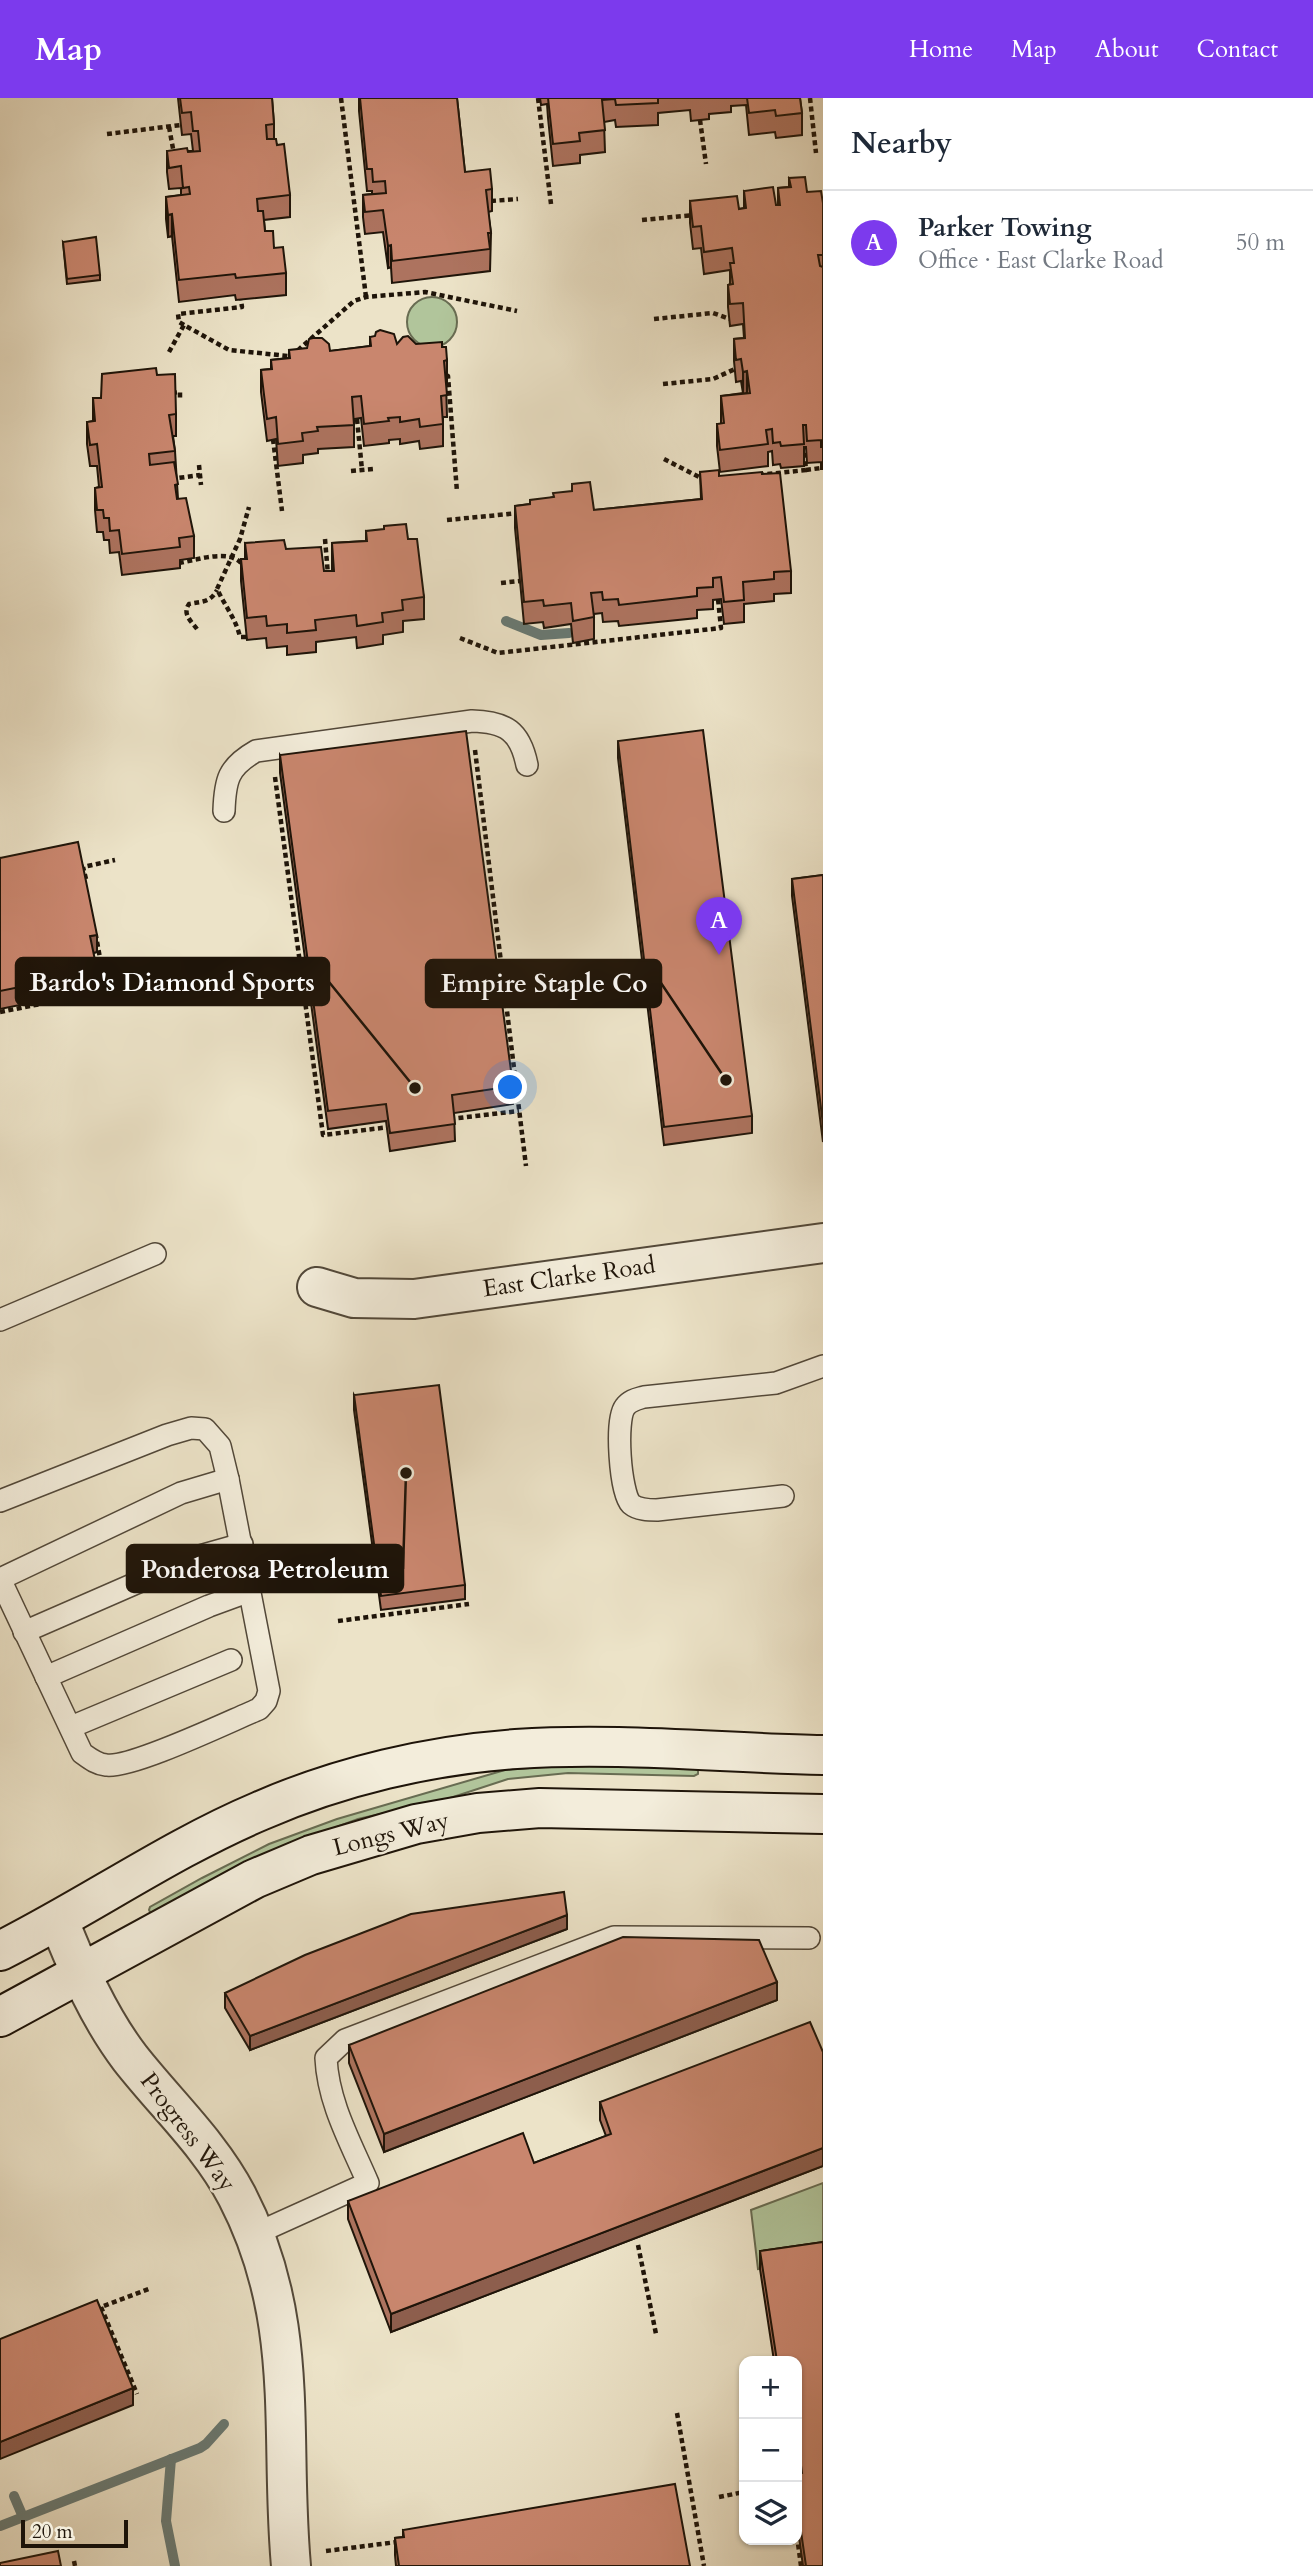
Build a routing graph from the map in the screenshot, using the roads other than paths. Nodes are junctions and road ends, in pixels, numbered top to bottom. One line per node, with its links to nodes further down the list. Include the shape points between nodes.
1 (527, 765): 2 (lane, via 521,742 512,732 488,721 256,751 232,771 225,786)
2 (224, 811)
3 (823, 1243): 5 (street, East Clarke Road, via 414,1299 354,1298)
4 (155, 1254): 6 (lane)
5 (317, 1287)
6 (0, 1320)
7 (823, 1366): 9 (lane, via 776,1382 644,1397 625,1407 621,1419 625,1495 632,1505 657,1510)
8 (228, 1479): 10 (lane, via 220,1446 205,1429 191,1428); 11 (lane); 12 (lane, via 181,1493)
9 (783, 1496)
10 (0, 1501)
11 (242, 1544): 13 (lane); 14 (lane, via 196,1557)
12 (0, 1579): 14 (lane)
13 (250, 1591): 16 (lane); 17 (lane, via 269,1691 260,1709 132,1762 108,1766 82,1753)
14 (24, 1632): 16 (lane)
15 (231, 1660): 17 (lane)
16 (46, 1677): 17 (lane)
17 (71, 1727)
18 (823, 1755): 20 (street, via 573,1747 484,1752 403,1766 323,1787 260,1811 202,1838)
19 (823, 1814): 23 (street, Longs Way, via 540,1808 416,1824 283,1866)
20 (60, 1921): 22 (street); 23 (street, Progress Way)
21 (809, 1938): 25 (lane, via 614,1937 345,2040 326,2058 327,2078 368,2183)
22 (0, 1951)
23 (81, 1975): 24 (street, Longs Way); 25 (street, Progress Way, via 130,2058 225,2176)
24 (0, 2018)
25 (255, 2234): 26 (street, Progress Way, via 284,2352)
26 (291, 2566)

